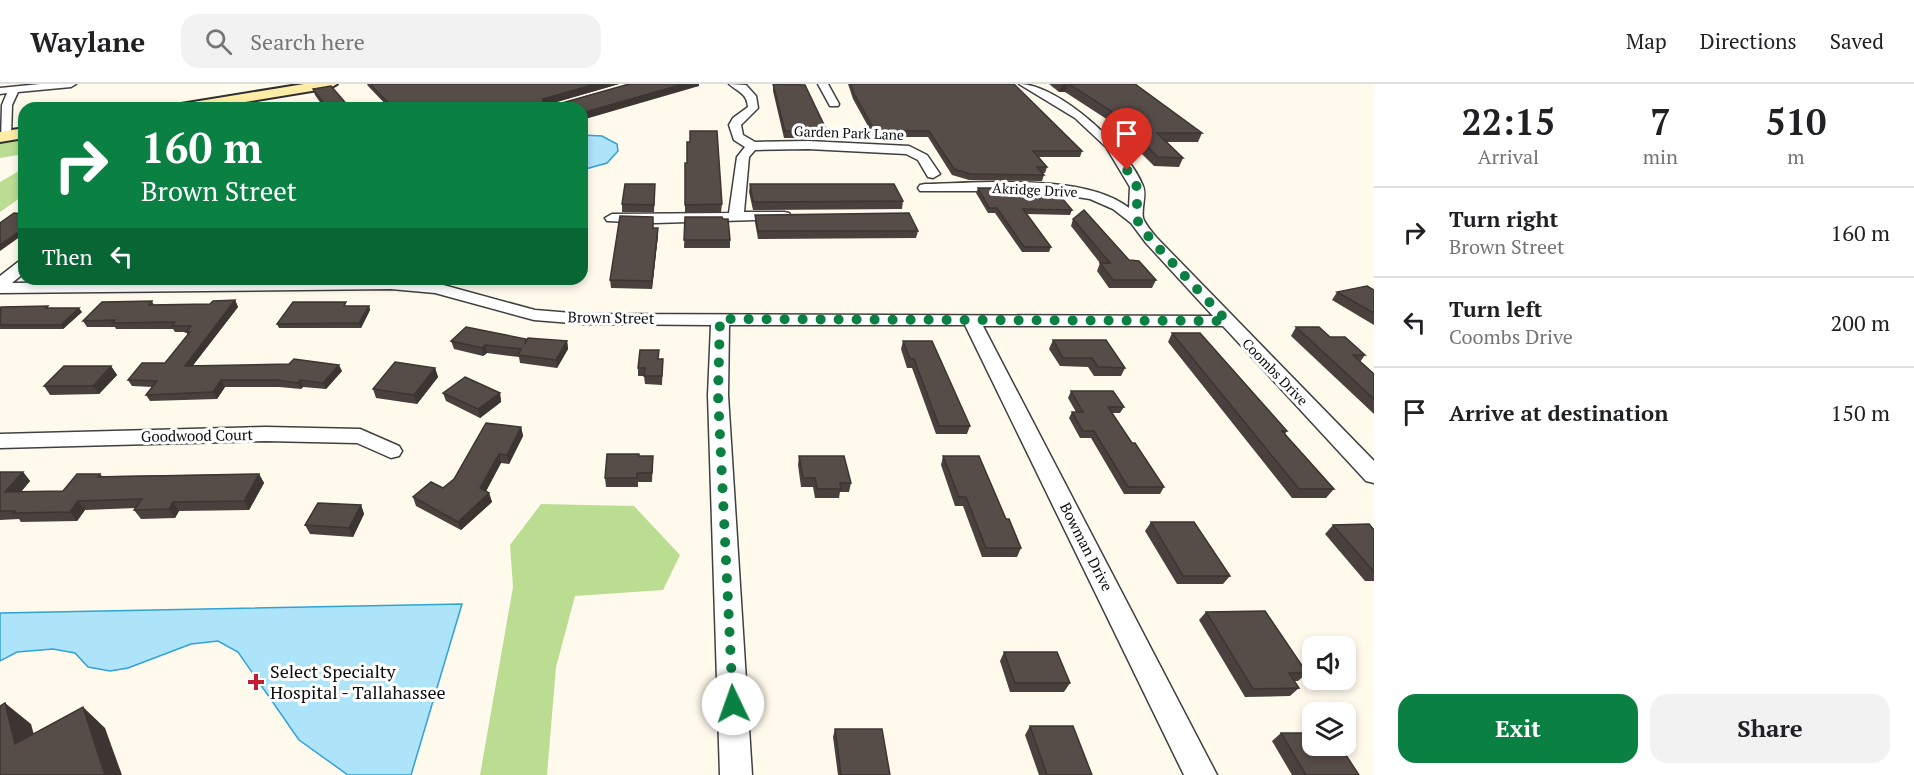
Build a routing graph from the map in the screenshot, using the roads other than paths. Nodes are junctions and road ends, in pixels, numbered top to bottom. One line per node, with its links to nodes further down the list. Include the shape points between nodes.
1 (71, 84): 6 (street)
2 (330, 84): 8 (main road)
3 (734, 84): 12 (street, via 753,101 753,108 735,125 738,136)
4 (823, 84): 9 (street)
5 (1024, 84): 18 (street, via 1079,116 1111,145 1137,187)
6 (16, 88): 7 (street); 11 (street, via 7,105)
7 (0, 91)
8 (219, 102)
9 (834, 104)
10 (18, 134): 11 (main road)
11 (2, 137)
12 (752, 147): 13 (street, Garden Park Lane, via 808,145 909,150 923,158); 15 (street, via 743,156)
13 (933, 174)
14 (924, 188): 18 (street, Akridge Drive, via 1085,193 1119,205)
15 (736, 216): 16 (street); 17 (street)
16 (797, 216)
17 (612, 218)
18 (1137, 220): 26 (street, Coombs Drive)
19 (18, 270): 20 (street)
20 (0, 284)
21 (168, 285): 23 (street, Brown Street)
22 (418, 285): 24 (street, Brown Street, via 534,315)
23 (0, 288)
24 (720, 319): 25 (street, Brown Street); 30 (street, via 718,395)
25 (972, 320): 26 (street, Brown Street); 31 (street, Bowman Drive)
26 (1227, 321): 29 (street, Coombs Drive)
27 (0, 441): 28 (street, Goodwood Court, via 266,434 360,436)
28 (391, 451)
29 (1374, 475)
30 (736, 775)
31 (1201, 775)

